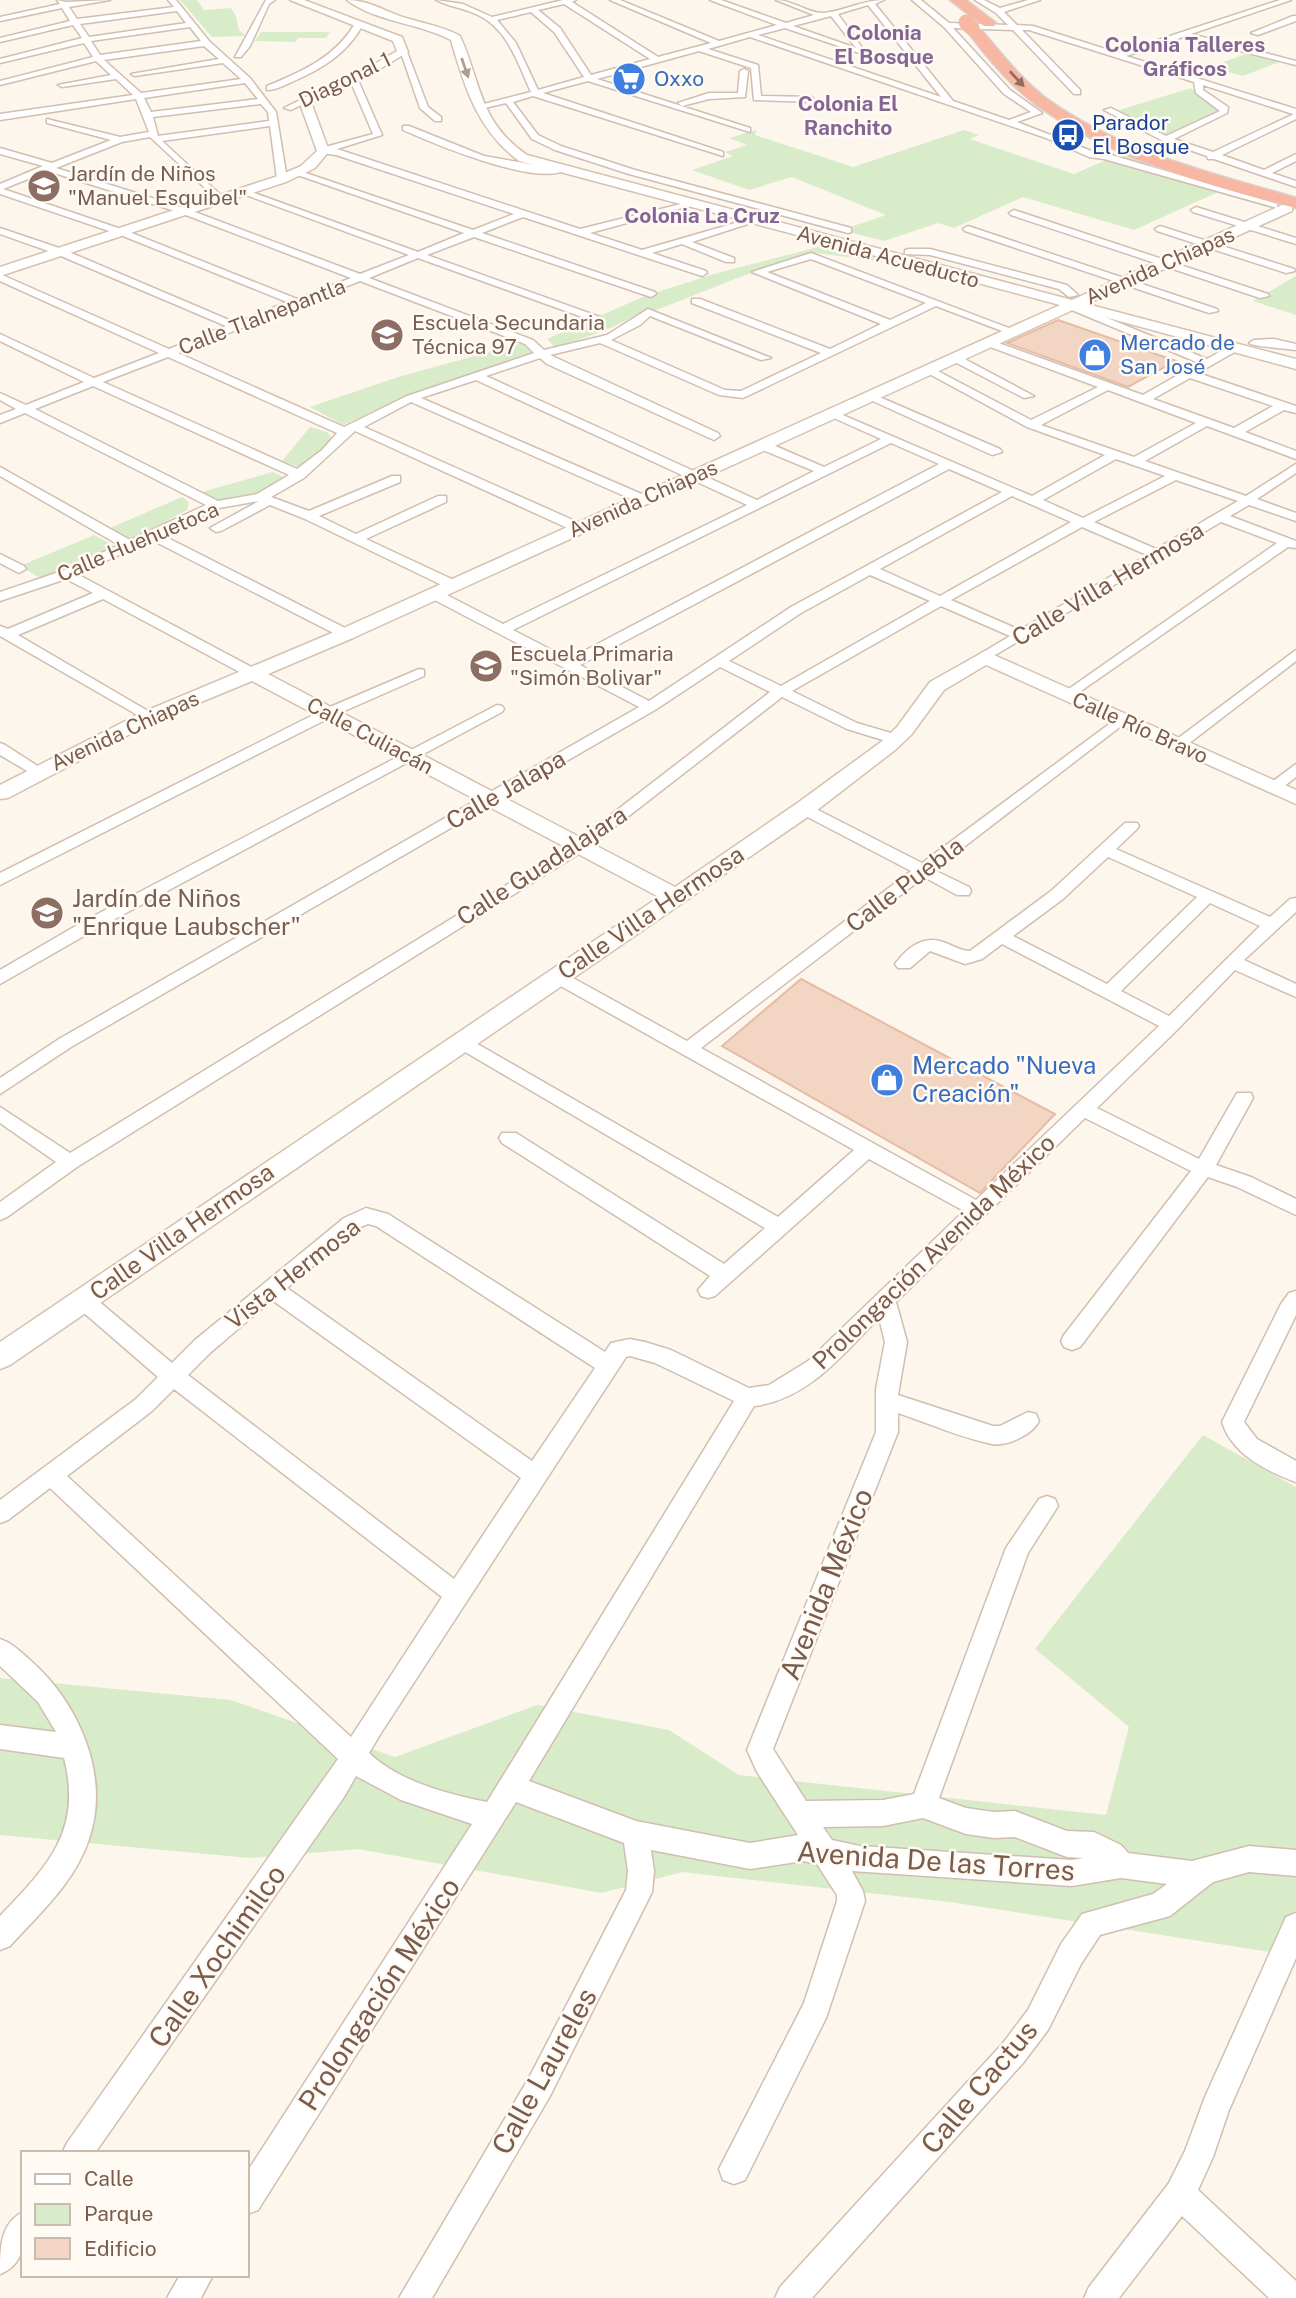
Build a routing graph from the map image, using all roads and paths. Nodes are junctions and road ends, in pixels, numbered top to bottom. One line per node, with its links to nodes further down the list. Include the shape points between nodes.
1 (106, 0): 21 (street)
2 (295, 0): 24 (street)
3 (352, 0): 83 (street, Avenida Acueducto, one-way to 83, via 456,38)
4 (366, 0): 45 (street, via 459,29)
5 (440, 0): 33 (street)
6 (529, 0): 25 (street)
7 (614, 0): 50 (street)
8 (637, 0): 30 (street)
9 (714, 0): 39 (street)
10 (780, 0): 31 (street)
11 (842, 0): 26 (street)
12 (880, 0): 22 (street)
13 (916, 0): 38 (street)
14 (937, 0): 113 (highway, one-way to 113, via 969,25 1027,89 1063,116 1180,167)
15 (957, 0): 110 (highway, via 991,26 1048,88 1083,113 1171,153)
16 (979, 0): 28 (street)
17 (1036, 0): 28 (street)
18 (1287, 0): 44 (street)
19 (277, 1): 24 (street); 54 (street)
20 (569, 1): 25 (street); 59 (street)
21 (63, 2): 32 (street); 35 (street)
22 (870, 3): 26 (street); 81 (street)
23 (175, 4): 35 (street); 37 (street)
24 (307, 6): 36 (street)
25 (545, 6): 27 (street)
26 (858, 6): 29 (street)
27 (532, 9): 33 (street); 63 (street, via 557,30)
28 (999, 11): 40 (street)
29 (833, 13): 31 (street); 53 (street)
30 (676, 15)
31 (822, 16): 39 (street)
32 (0, 19)
33 (492, 19): 72 (street, via 511,43)
34 (1295, 19): 42 (street)
35 (75, 22): 46 (street); 47 (street)
36 (359, 24): 52 (street, via 398,39); 70 (street, via 355,34 328,59)
37 (190, 25): 47 (street); 49 (street)
38 (947, 25): 40 (street); 90 (street, via 1007,92 1038,113)
39 (783, 26): 43 (street); 53 (street)
40 (1016, 28): 55 (street, via 1030,28); 71 (street)
41 (715, 31): 48 (street)
42 (1255, 33)
43 (750, 35): 48 (street); 68 (street)
44 (1184, 35): 55 (street); 60 (street)
45 (468, 37)
46 (0, 40)
47 (85, 40): 56 (street); 58 (street)
48 (734, 40): 50 (street)
49 (206, 43): 56 (street); 57 (street)
50 (720, 44): 51 (street)
51 (697, 50): 59 (street); 73 (street, via 743,67); 74 (street, via 755,67)
52 (403, 52): 65 (street, Diagonal 1); 101 (street, via 424,108 438,119 406,128)
53 (865, 54): 68 (street)
54 (238, 55)
55 (1117, 57): 66 (street)
56 (98, 58): 62 (street); 67 (street)
57 (225, 60): 61 (street); 64 (street)
58 (0, 61)
59 (657, 61): 63 (street)
60 (1296, 63)
61 (135, 74)
62 (119, 76): 69 (street); 75 (street)
63 (589, 79): 72 (street); 91 (street)
64 (247, 80): 75 (street); 78 (street)
65 (354, 80): 79 (street, Diagonal 1); 96 (street, via 378,135)
66 (1198, 81): 85 (street, via 1283,104); 93 (street, via 1199,91 1225,109 1223,113)
67 (0, 83)
68 (886, 83): 81 (street)
69 (62, 85)
70 (270, 88)
71 (1077, 92)
72 (536, 94): 76 (street); 98 (street)
73 (743, 94): 74 (street); 80 (street, via 705,96)
74 (755, 94): 77 (street, via 759,99)
75 (138, 95): 86 (street); 87 (street)
76 (498, 99): 83 (street); 120 (street, Avenida Acueducto, via 523,142 542,154); 123 (street, Avenida Acueducto, via 535,137 558,148)
77 (812, 100)
78 (264, 101): 86 (street); 89 (street)
79 (305, 101): 82 (street, Diagonal 1); 96 (street)
80 (682, 103)
81 (952, 105): 90 (street)
82 (288, 108)
83 (479, 108): 97 (street, Avenida Acueducto)
84 (1108, 110): 93 (street)
85 (1296, 114): 99 (street)
86 (148, 115): 92 (street)
87 (0, 117)
88 (50, 121): 94 (street)
89 (274, 122): 92 (street); 106 (street)
90 (1007, 123): 119 (street, via 1092,155 1274,206 1251,218)
91 (747, 130)
92 (155, 136): 94 (street); 111 (street)
93 (1166, 139): 99 (street)
94 (120, 140): 102 (street)
95 (0, 151): 102 (street)
96 (323, 151): 104 (street, via 317,161); 117 (street)
97 (515, 154): 101 (street); 103 (street, Avenida Acueducto)
98 (720, 154)
99 (1211, 157): 105 (street)
100 (1296, 157): 105 (street)
101 (497, 161): 103 (street, via 528,169)
102 (49, 167): 108 (street); 114 (street)
103 (560, 170): 112 (street, Avenida Acueducto)
104 (297, 173): 106 (street); 127 (street)
105 (1263, 174): 107 (street)
106 (282, 179): 109 (street)
107 (1296, 184)
108 (0, 189): 125 (street)
109 (243, 192): 111 (street); 133 (street)
110 (1296, 193)
111 (219, 198): 114 (street)
112 (690, 203): 118 (street, Avenida Acueducto); 126 (street)
113 (1291, 206): 119 (street, Avenida Chiapas)
114 (181, 210): 125 (street); 139 (street)
115 (1196, 210): 119 (street)
116 (1014, 213): 135 (street)
117 (525, 214): 126 (street); 127 (street, Calle Tlalnepantla)
118 (752, 220): 120 (street, Avenida Acueducto); 128 (street)
119 (1252, 225): 129 (street); 130 (street, Avenida Chiapas)
120 (800, 229): 143 (street, Avenida Acueducto)
121 (968, 229): 140 (street)
122 (1160, 229): 130 (street)
123 (848, 230)
124 (0, 231): 131 (street)
125 (122, 232): 131 (street); 145 (street)
126 (581, 232): 132 (street)
127 (471, 234): 133 (street, Calle Tlalnepantla); 141 (street)
128 (682, 241): 132 (street); 134 (street)
129 (1296, 241)
130 (1209, 244): 135 (street, Avenida Chiapas); 136 (street)
131 (58, 251): 138 (street); 150 (street)
132 (642, 253): 137 (street)
133 (421, 255): 139 (street, Calle Tlalnepantla); 148 (street)
134 (730, 260)
135 (1165, 264): 140 (street, Avenida Chiapas); 142 (street)
136 (1290, 271)
137 (702, 273)
138 (0, 274): 159 (street)
139 (360, 278): 145 (street, Calle Tlalnepantla); 160 (street, via 529,342)
140 (1123, 282): 143 (street, Avenida Chiapas); 147 (street)
141 (651, 294)
142 (1264, 296)
143 (1077, 300): 151 (street, Avenida Chiapas); 155 (street, Avenida Acueducto); 157 (street, Avenida Acueducto); 164 (street)
144 (696, 301): 158 (street)
145 (298, 303): 150 (street, Calle Tlalnepantla)
146 (934, 303): 149 (street); 149 (street, via 811,256 757,272); 151 (street)
147 (1213, 312)
148 (596, 319)
149 (890, 324): 158 (street)
150 (237, 327): 159 (street, Calle Tlalnepantla)
151 (1014, 332): 154 (street, Avenida Chiapas)
152 (0, 337): 169 (street)
153 (602, 340): 158 (street, via 736,395); 160 (street, Calle Huehuetoca); 162 (street, Calle Huehuetoca, via 649,312)
154 (989, 343): 163 (street, Avenida Chiapas); 170 (street)
155 (1254, 343): 156 (street); 161 (street, Avenida Acueducto)
156 (1296, 347)
157 (1234, 348): 164 (street); 165 (street, Avenida Acueducto)
158 (831, 353)
159 (167, 354): 169 (street, Calle Tlalnepantla); 183 (street)
160 (542, 354): 168 (street, Calle Huehuetoca); 185 (street)
161 (1296, 354)
162 (765, 358)
163 (955, 358): 166 (street, Avenida Chiapas); 173 (street)
164 (1208, 363): 167 (street)
165 (1296, 364)
166 (928, 370): 172 (street, Avenida Chiapas); 182 (street)
167 (1189, 374): 175 (street); 176 (street)
168 (476, 376): 174 (street, Calle Huehuetoca); 197 (street)
169 (95, 383): 177 (street, Calle Tlalnepantla); 196 (street)
170 (1106, 387): 175 (street); 182 (street)
171 (0, 396): 177 (street)
172 (870, 396): 179 (street, Avenida Chiapas); 188 (street)
173 (1028, 396)
174 (411, 398): 183 (street, Calle Huehuetoca); 202 (street)
175 (1143, 400): 181 (street)
176 (1282, 406): 178 (street); 184 (street)
177 (27, 410): 180 (street, Calle Tlalnepantla); 206 (street)
178 (1296, 410)
179 (831, 413): 186 (street); 187 (street, Avenida Chiapas)
180 (0, 419)
181 (1204, 422): 184 (street); 191 (street)
182 (1031, 425): 190 (street)
183 (348, 429): 196 (street, Calle Huehuetoca); 213 (street)
184 (1235, 433): 189 (street)
185 (714, 436)
186 (890, 439): 192 (street); 195 (street)
187 (762, 445): 195 (street); 197 (street, Avenida Chiapas)
188 (996, 452)
189 (1296, 455)
190 (1114, 456): 191 (street); 205 (street)
191 (1134, 462): 198 (street)
192 (948, 464): 200 (street); 235 (street)
193 (1296, 468): 204 (street, Calle Villa Hermosa)
194 (0, 471): 217 (street)
195 (826, 472): 207 (street)
196 (300, 475): 203 (street, Calle Huehuetoca)
197 (695, 475): 202 (street, Avenida Chiapas); 207 (street)
198 (1174, 476): 204 (street); 211 (street, Calle Guadalajara)
199 (396, 479): 208 (street)
200 (1011, 492): 205 (street); 221 (street, Calle Jalapa)
201 (442, 499): 215 (street)
202 (642, 499): 213 (street, Avenida Chiapas)
203 (265, 500): 206 (street, Calle Huehuetoca); 208 (street); 212 (street)
204 (1248, 500): 209 (street, Calle Villa Hermosa); 210 (street)
205 (1032, 501): 211 (street)
206 (216, 505): 214 (street, Calle Huehuetoca)
207 (758, 505): 228 (street)
208 (309, 516): 215 (street)
209 (1220, 517): 216 (street); 218 (street, Calle Villa Hermosa)
210 (1296, 517)
211 (1083, 523): 218 (street); 227 (street, Calle Guadalajara)
212 (216, 528)
213 (579, 528): 223 (street, Avenida Chiapas)
214 (153, 535): 217 (street, Calle Huehuetoca); 230 (street)
215 (355, 539): 223 (street)
216 (1292, 544): 239 (street)
217 (131, 546): 222 (street, Calle Huehuetoca)
218 (1156, 554): 231 (street, Calle Villa Hermosa)
219 (0, 558): 220 (street)
220 (19, 569)
221 (870, 570): 227 (street); 234 (street, Calle Jalapa, via 796,610)
222 (67, 574): 224 (street, Calle Culiacán); 226 (street, Calle Huehuetoca)
223 (453, 585): 225 (street, Avenida Chiapas)
224 (105, 593): 229 (street); 236 (street, Calle Culiacán)
225 (434, 594): 228 (street); 230 (street, Avenida Chiapas)
226 (0, 597)
227 (940, 602): 231 (street); 238 (street, Calle Guadalajara)
228 (504, 629): 235 (street)
229 (4, 632): 243 (street)
230 (346, 634): 236 (street, Avenida Chiapas)
231 (1021, 636): 233 (street, Calle Villa Hermosa)
232 (1296, 654): 246 (street)
233 (985, 657): 239 (street, Calle Río Bravo); 245 (street, Calle Villa Hermosa, via 937,686)
234 (719, 661): 238 (street); 240 (street, Calle Jalapa)
235 (570, 664): 240 (street)
236 (252, 673): 242 (street, Calle Culiacán); 243 (street, Avenida Chiapas)
237 (419, 673): 242 (street)
238 (782, 691): 245 (street, via 852,726); 257 (street, Calle Guadalajara)
239 (1068, 696): 244 (street, Calle Río Bravo)
240 (650, 707): 254 (street, Calle Jalapa)
241 (497, 709): 248 (street)
242 (328, 713): 248 (street, Calle Culiacán); 260 (street)
243 (148, 717): 250 (street, Avenida Chiapas)
244 (1120, 720): 246 (street, Calle Río Bravo); 259 (street, Calle Puebla)
245 (897, 739): 255 (street, Calle Villa Hermosa)
246 (1178, 745): 251 (street, Calle Río Bravo)
247 (0, 748): 250 (street)
248 (406, 755): 254 (street, Calle Culiacán); 270 (street)
249 (1296, 769): 251 (street)
250 (39, 772): 252 (street, Avenida Chiapas)
251 (1273, 788): 253 (street, Calle Río Bravo)
252 (0, 793)
253 (1296, 798)
254 (490, 799): 257 (street, Calle Culiacán); 276 (street, Calle Jalapa, via 65,1042)
255 (804, 809): 259 (street); 263 (street, Calle Villa Hermosa)
256 (1131, 826): 258 (street)
257 (579, 846): 263 (street, Calle Culiacán); 282 (street, Calle Guadalajara)
258 (1106, 850): 262 (street); 266 (street)
259 (922, 872): 261 (street); 275 (street, Calle Puebla)
260 (0, 880)
261 (963, 891)
262 (1209, 895): 265 (street); 272 (street)
263 (675, 896): 269 (street, Calle Villa Hermosa)
264 (1296, 903): 265 (street, Prolongación Avenida México)
265 (1265, 921): 267 (street, Prolongación Avenida México)
266 (1002, 937): 268 (street, via 970,958 926,945); 272 (street)
267 (1233, 962): 271 (street); 273 (street, Prolongación Avenida México)
268 (904, 964)
269 (556, 976): 274 (street, Calle Villa Hermosa); 275 (street)
270 (0, 978)
271 (1296, 990)
272 (1110, 991): 273 (street)
273 (1172, 1025): 278 (street, Prolongación Avenida México)
274 (461, 1042): 287 (street); 293 (street, Calle Villa Hermosa)
275 (688, 1049): 281 (street)
276 (0, 1087)
277 (1244, 1098): 283 (street)
278 (1083, 1109): 283 (street); 285 (street, Prolongación Avenida México)
279 (0, 1114): 282 (street)
280 (509, 1138): 288 (street)
281 (868, 1149): 285 (street); 287 (street)
282 (70, 1162): 286 (street, Calle Guadalajara)
283 (1204, 1168): 284 (street); 294 (street)
284 (1296, 1208)
285 (976, 1209): 291 (street, Prolongación Avenida México)
286 (0, 1212)
287 (778, 1226): 288 (street)
288 (723, 1274): 290 (street)
289 (272, 1289): 296 (street, Vista Hermosa, via 351,1223 374,1217); 297 (street, Vista Hermosa, via 203,1346); 303 (street)
290 (708, 1290)
291 (885, 1299): 298 (street, Prolongación Avenida México, via 816,1367 787,1388 764,1397); 299 (street, Avenida México, via 896,1342)
292 (1296, 1299): 301 (street, via 1235,1414 1234,1430 1245,1443)
293 (83, 1300): 295 (street, Calle Villa Hermosa); 297 (street)
294 (1072, 1341)
295 (0, 1357)
296 (608, 1365): 298 (street, via 623,1347 648,1351); 303 (street, Calle Xochimilco)
297 (174, 1377): 302 (street, Vista Hermosa); 306 (street)
298 (748, 1397): 311 (street, Prolongación México)
299 (886, 1400): 300 (street, via 993,1435 1003,1435); 313 (street, Avenida México, via 887,1432 761,1744 766,1763)
300 (1028, 1421)
301 (1296, 1472)
302 (51, 1475): 305 (street, Vista Hermosa); 310 (street)
303 (534, 1475): 306 (street, Calle Xochimilco)
304 (1047, 1506): 312 (street, via 1018,1548)
305 (0, 1513)
306 (456, 1594): 310 (street, Calle Xochimilco)
307 (0, 1650): 309 (street, via 47,1694 60,1712)
308 (0, 1737): 309 (street)
309 (74, 1748): 321 (street, via 82,1785 81,1819 71,1852 52,1881)
310 (354, 1757): 314 (street, via 400,1788 445,1806); 322 (street, Calle Xochimilco)
311 (509, 1787): 314 (street, Prolongación México); 315 (street, Avenida De las Torres)
312 (922, 1805): 313 (street, Avenida De las Torres, via 873,1814); 318 (street, Avenida De las Torres, via 966,1821 1015,1824 1067,1844 1094,1845)
313 (801, 1814): 316 (street, Avenida México)
314 (493, 1816): 325 (street, Prolongación México)
315 (636, 1834): 316 (street, Avenida De las Torres, via 750,1856 803,1848); 330 (street, Calle Laureles, via 639,1892 540,2087)
316 (826, 1851): 318 (street, Avenida De las Torres, via 860,1859 1047,1873); 323 (street, Avenida México, via 852,1896 849,1909 816,2008)
317 (1296, 1863): 319 (street, Avenida De las Torres, via 1249,1859)
318 (1121, 1865): 319 (street, Avenida De las Torres)
319 (1203, 1873): 331 (street, Calle Cactus, via 1160,1906 1092,1924 1071,1954 1038,2020 1013,2053)
320 (1296, 1927): 324 (street)
321 (0, 1936)
322 (78, 2151)
323 (734, 2169)
324 (1180, 2194): 332 (street); 333 (street)
325 (248, 2197)
326 (21, 2230): 327 (street)
327 (0, 2259)
328 (197, 2277): 329 (street)
329 (183, 2298)
330 (415, 2298)
331 (791, 2298)
332 (1100, 2298)
333 (1292, 2298)

